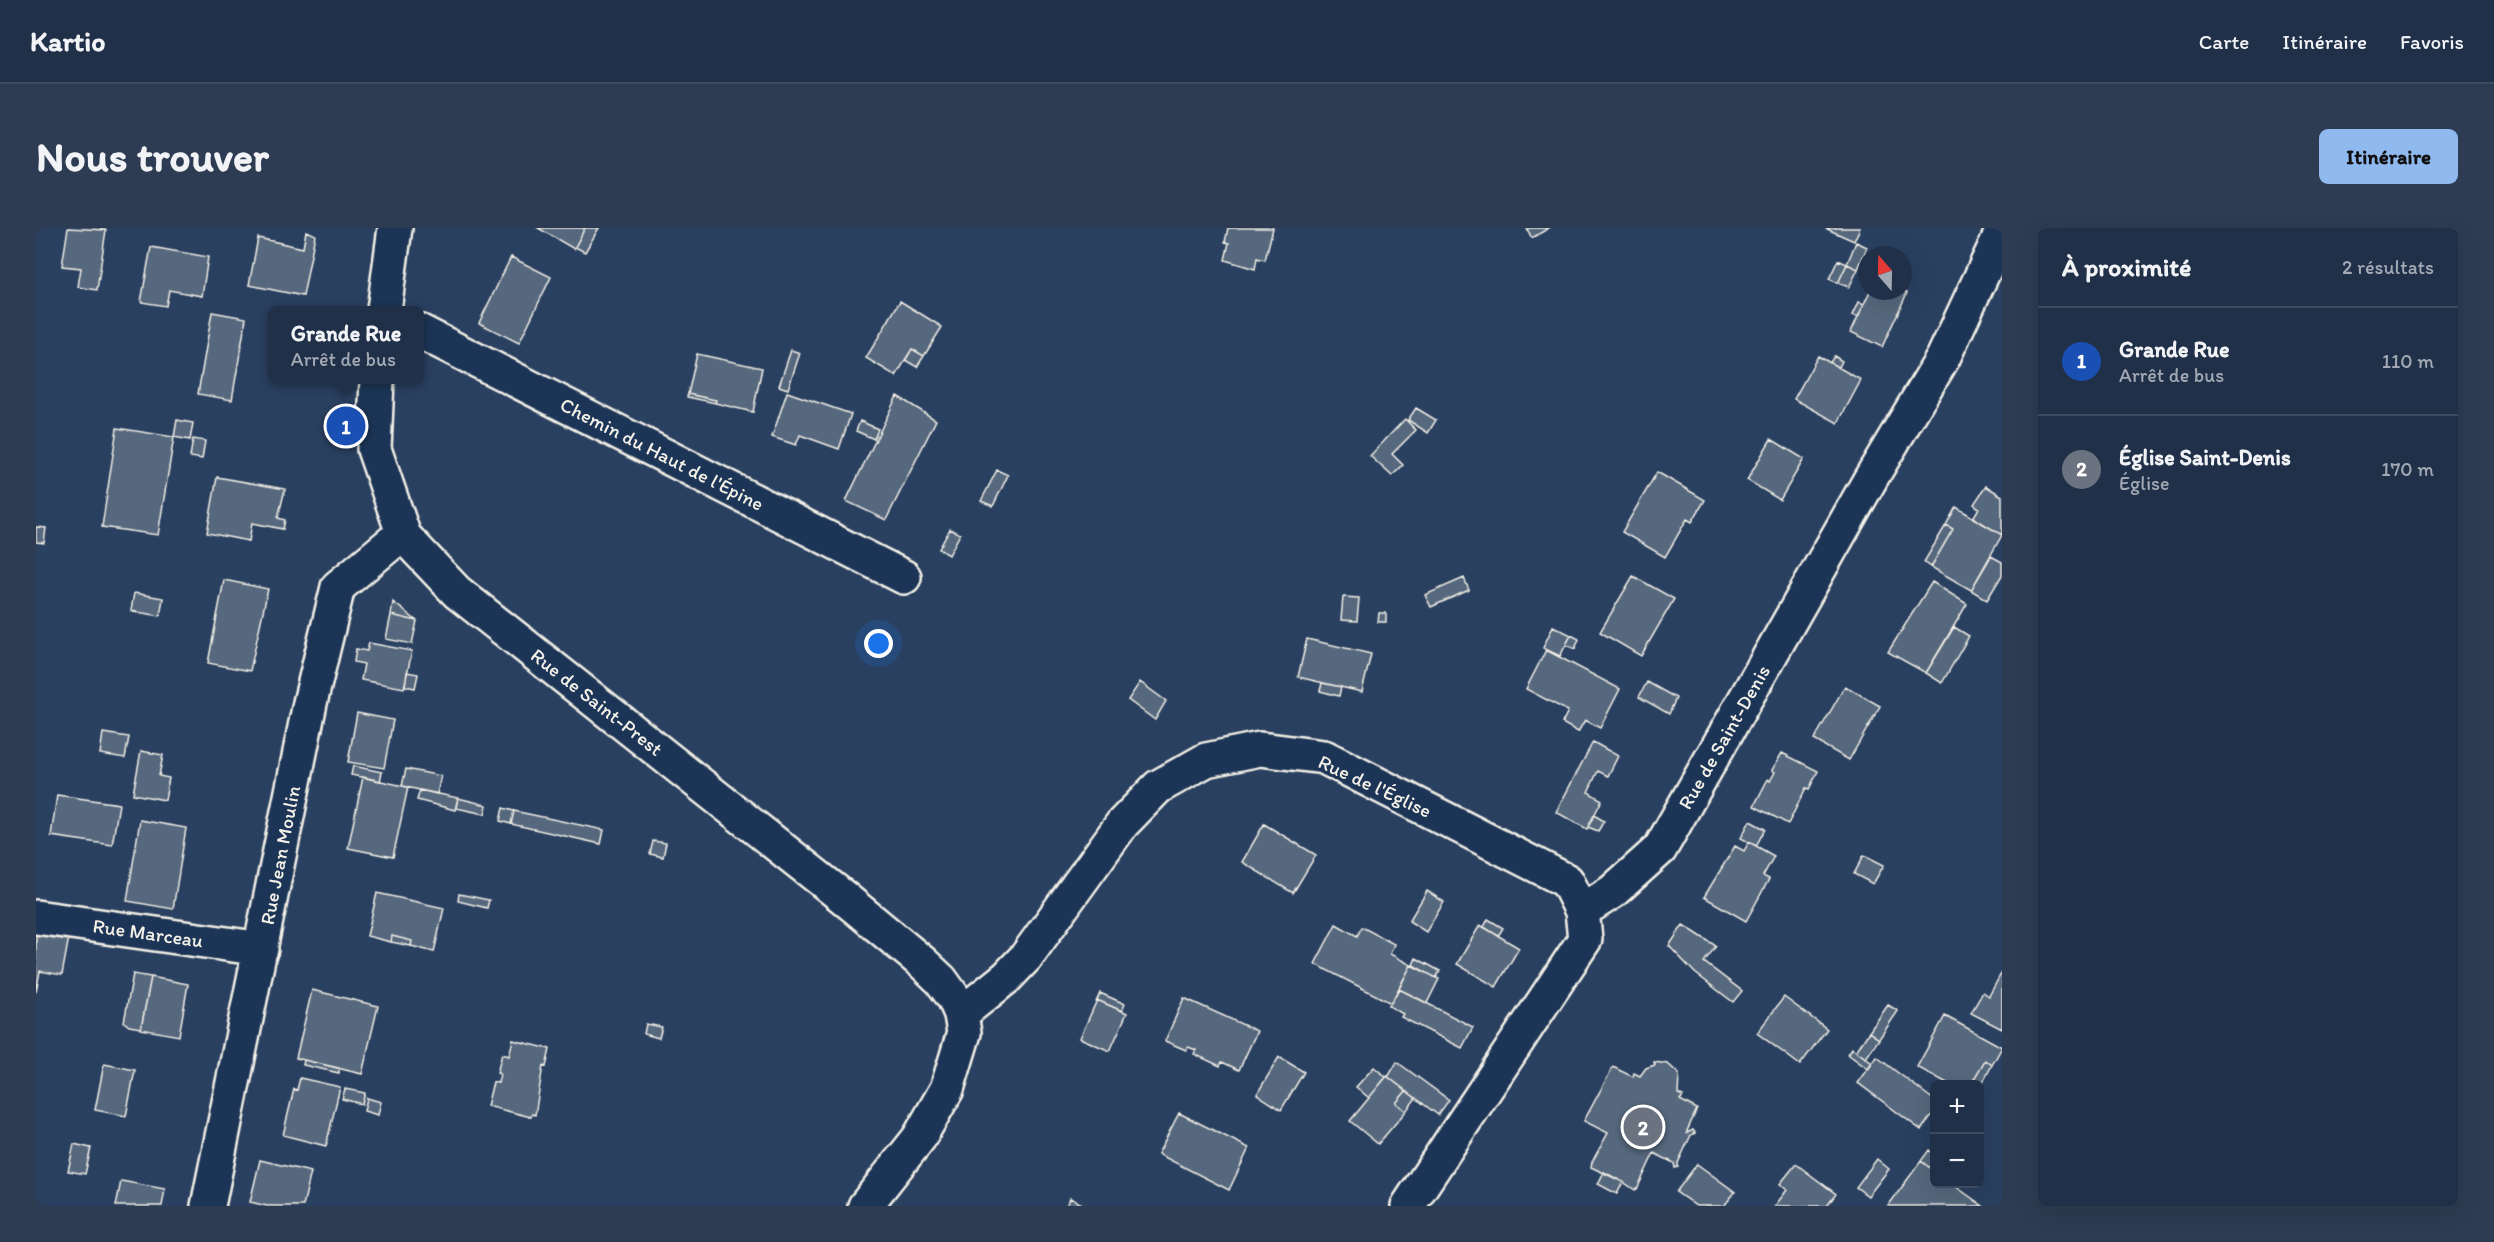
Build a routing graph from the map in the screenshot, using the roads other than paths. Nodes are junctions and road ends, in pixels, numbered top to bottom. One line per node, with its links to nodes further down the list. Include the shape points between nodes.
1 (395, 228): 3 (street)
2 (2002, 232): 8 (street, Rue de Saint-Denis, via 1943,358 1660,849 1612,892)
3 (385, 306)
4 (424, 333): 7 (street, Chemin du Haut de l'Épine)
5 (377, 384): 6 (street, Rue de Saint-Prest, via 374,449)
6 (404, 536): 10 (street, Rue Jean Moulin, via 338,587 310,703); 11 (street, Rue de Saint-Prest, via 457,592 923,963 941,980)
7 (904, 577)
8 (1582, 911): 11 (street, Rue de l'Église, via 1567,881 1324,757 1260,749 1206,760 1158,787 1122,824 1026,957); 14 (street, via 1585,939)
9 (36, 917): 10 (street, Rue Marceau)
10 (261, 949): 12 (street, Rue Jean Moulin)
11 (961, 1014): 13 (street, via 964,1033 947,1089 919,1138)
12 (208, 1206)
13 (865, 1206)
14 (1408, 1206)

